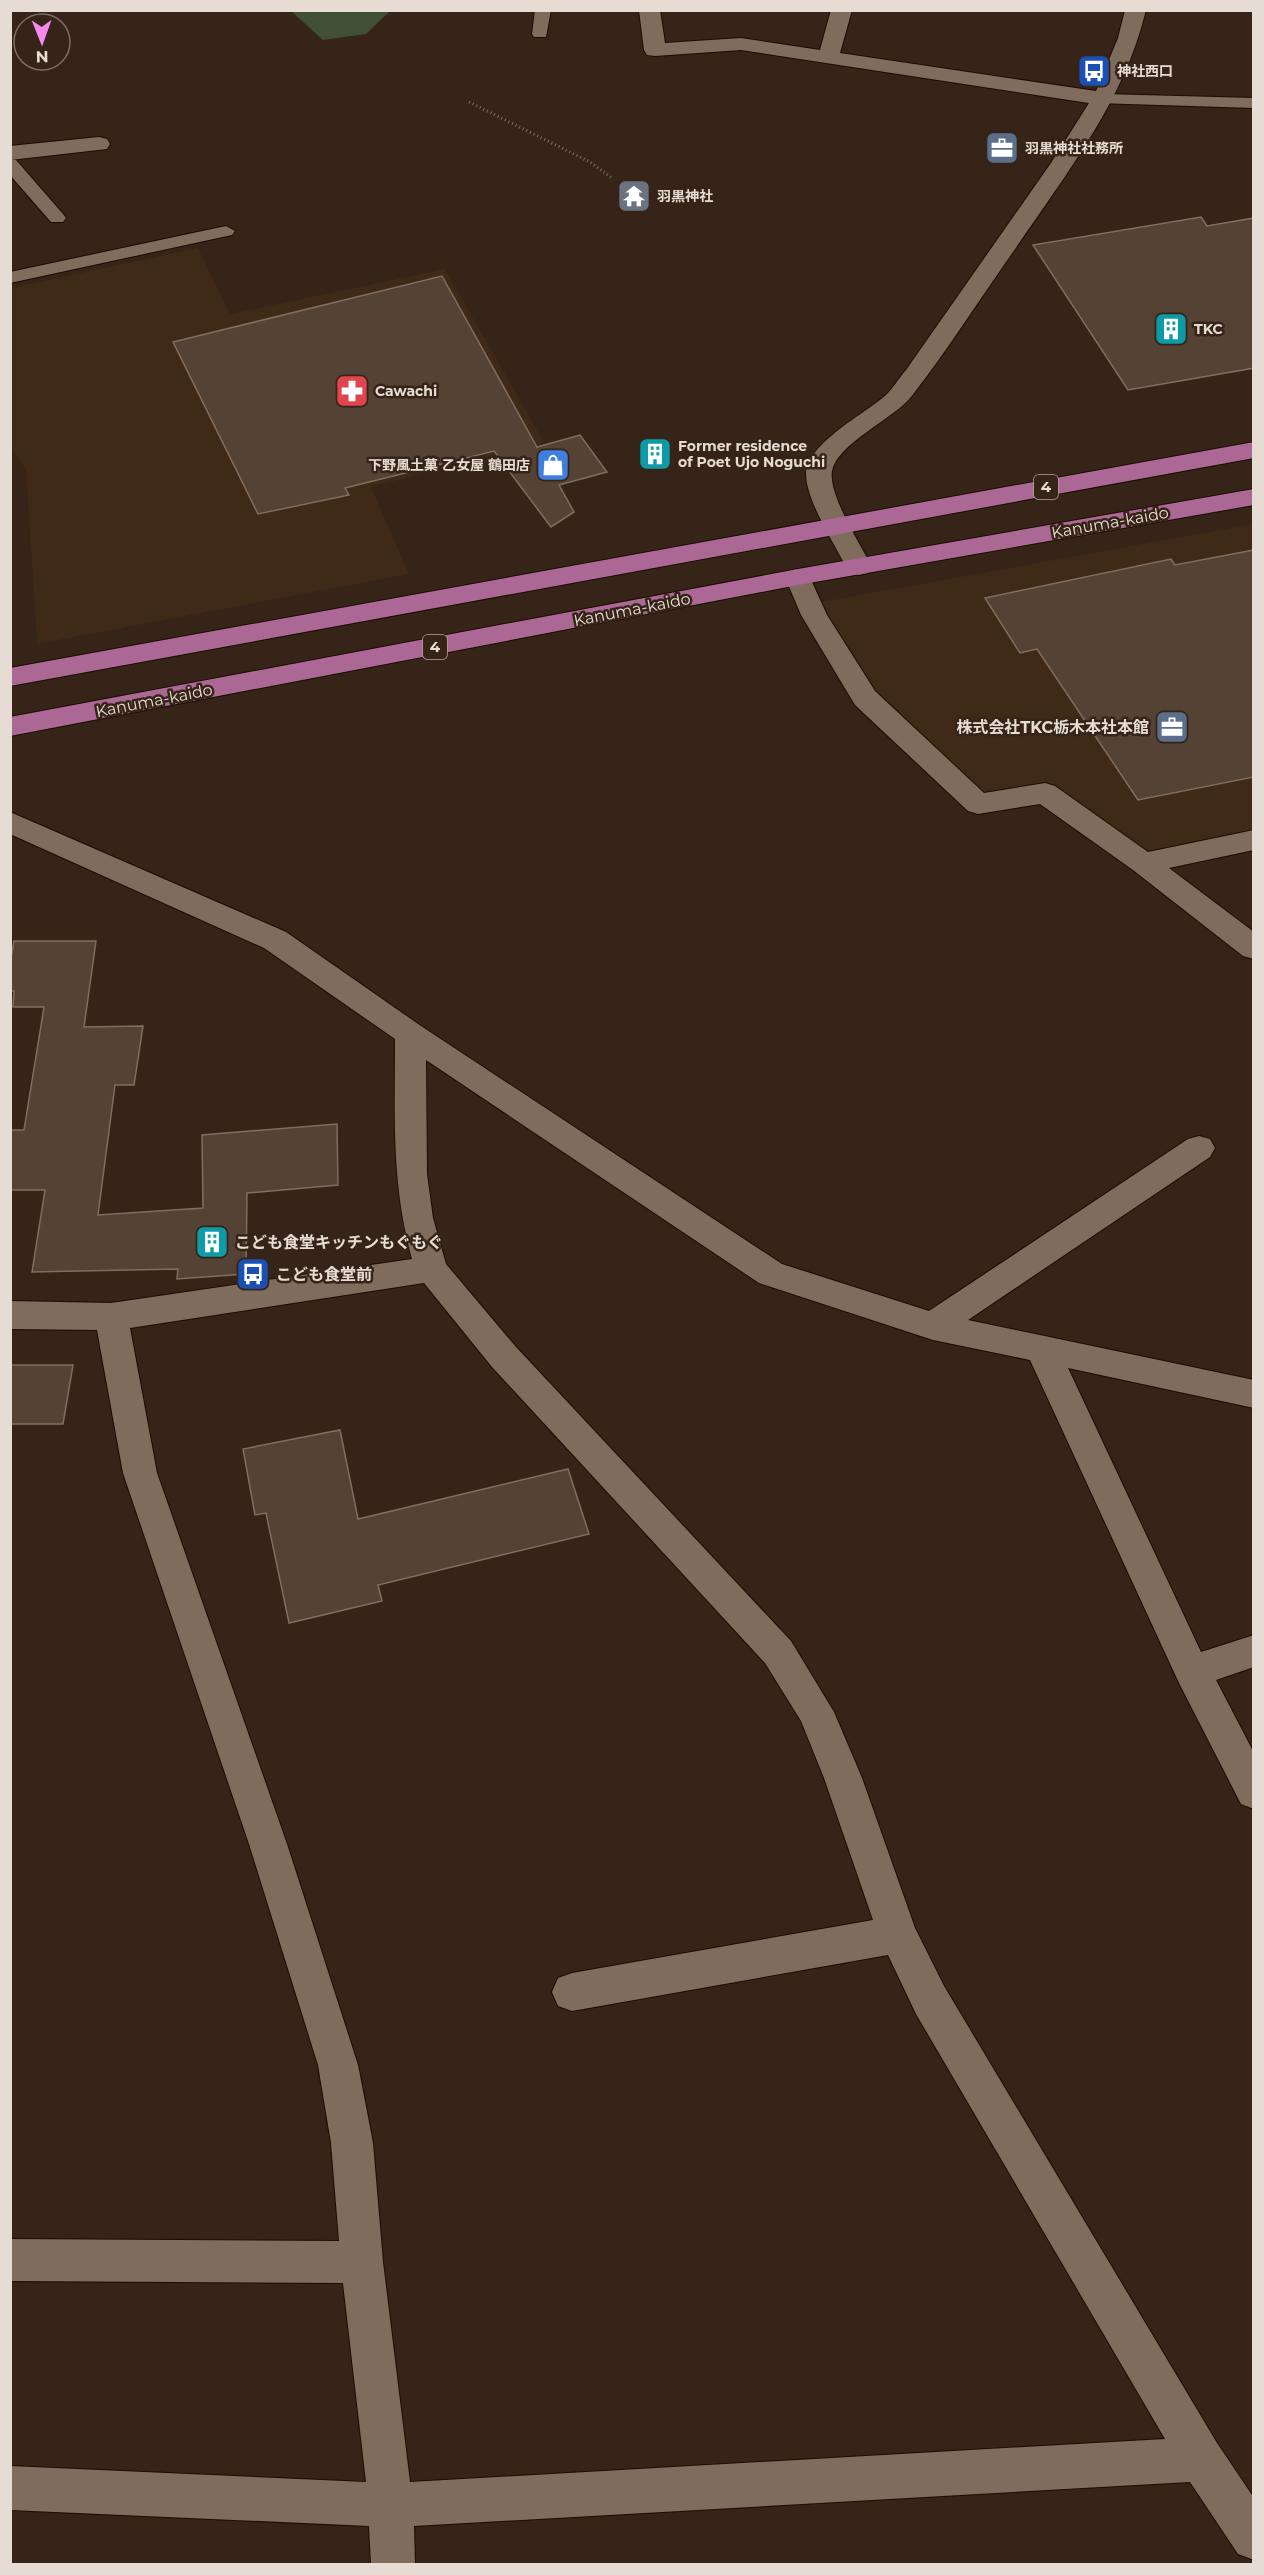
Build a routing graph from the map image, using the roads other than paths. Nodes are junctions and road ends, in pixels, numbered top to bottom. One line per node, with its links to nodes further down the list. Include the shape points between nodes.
1 (543, 10): 6 (lane)
2 (634, 10): 5 (lane)
3 (842, 10): 7 (street)
4 (1136, 10): 8 (street, via 1124,54)
5 (649, 11): 7 (street, via 654,50 741,44)
6 (540, 34)
7 (828, 57): 8 (street)
8 (1103, 99): 9 (lane); 18 (street, via 1070,153 915,375 893,402 832,450 820,465 819,476)
9 (1254, 102)
10 (99, 144): 11 (street)
11 (10, 153)
12 (10, 164): 13 (lane)
13 (57, 218)
14 (226, 231): 15 (lane)
15 (10, 278)
16 (1254, 450): 18 (main road, 4)
17 (1254, 497): 19 (main road, Kanuma-kaido / 4)
18 (838, 523): 19 (street); 21 (main road, 4, via 301,626)
19 (859, 567): 20 (main road, Kanuma-kaido / 4)
20 (798, 577): 22 (main road, Kanuma-kaido / 4); 25 (street, via 814,615 865,698 978,804 1045,793)
21 (10, 677)
22 (10, 726)
23 (10, 822): 27 (street, via 275,940)
24 (1254, 840): 25 (street)
25 (1143, 863): 26 (street)
26 (1254, 948)
27 (410, 1034): 29 (street, via 411,1174 417,1218); 32 (street, via 771,1274)
28 (1199, 1148): 32 (street)
29 (431, 1269): 31 (street); 38 (street, via 504,1357 778,1652 816,1712)
30 (10, 1315): 31 (street)
31 (111, 1317): 41 (street, via 140,1473 268,1844 338,2065 352,2144)
32 (933, 1326): 33 (street)
33 (1042, 1349): 34 (street); 36 (street)
34 (1254, 1394)
35 (1254, 1651): 36 (street)
36 (1192, 1671): 37 (street)
37 (1254, 1792)
38 (898, 1934): 39 (street); 42 (street, via 930,2000)
39 (572, 1992)
40 (10, 2260): 41 (street)
41 (362, 2262): 44 (street)
42 (1201, 2459): 44 (street); 45 (street)
43 (10, 2488): 44 (street)
44 (391, 2505): 46 (street)
45 (1254, 2538)
46 (393, 2565)

